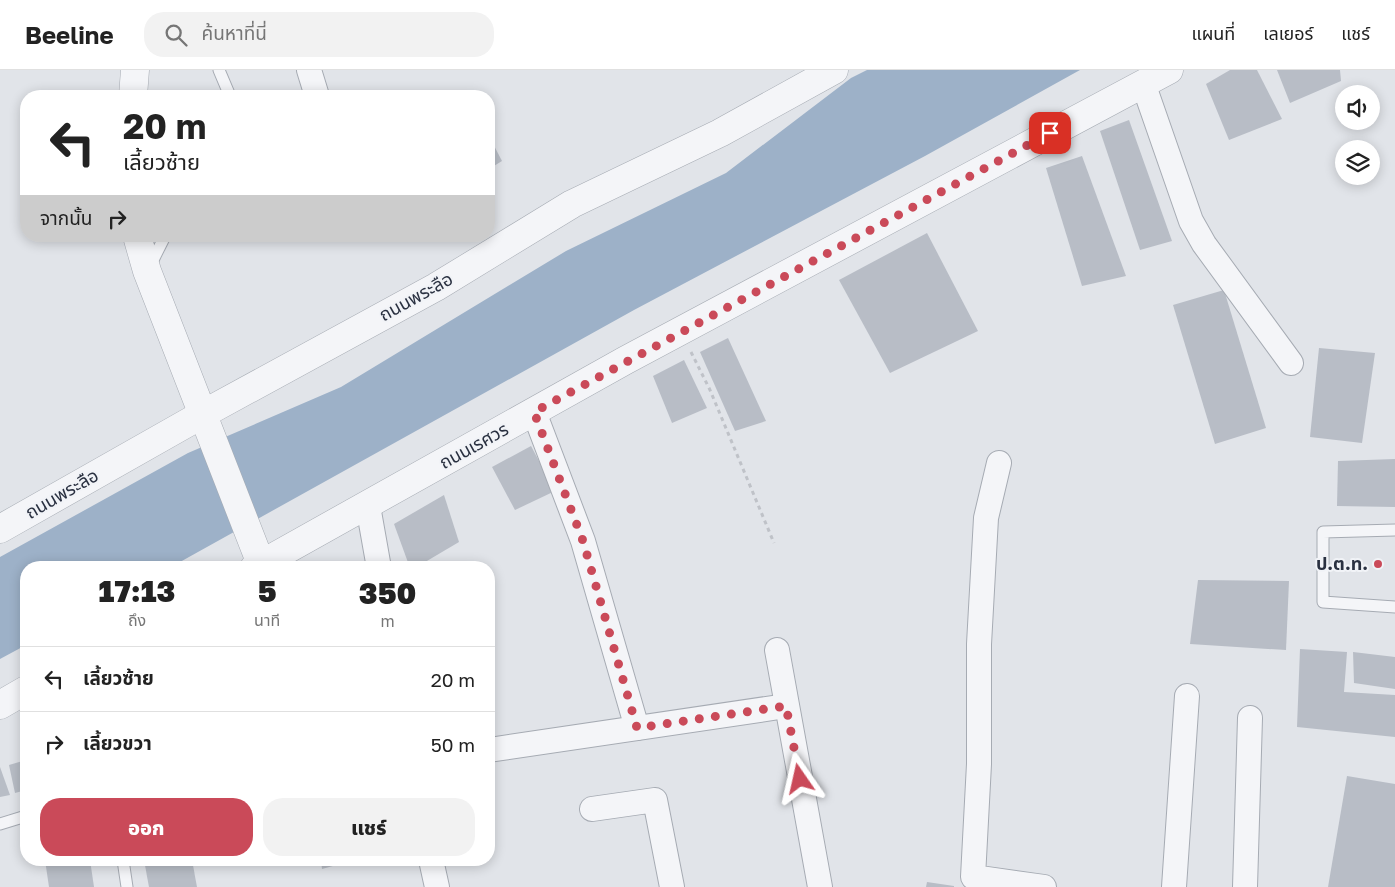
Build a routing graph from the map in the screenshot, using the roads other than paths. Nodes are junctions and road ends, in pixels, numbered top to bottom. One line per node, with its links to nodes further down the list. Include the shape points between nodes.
1 (136, 70): 7 (street)
2 (219, 70): 8 (lane)
3 (309, 70): 9 (street)
4 (834, 70): 15 (street, ถนนพระลือ, via 720,133 572,204)
5 (1169, 70): 6 (street, ถนนเรศวร)
6 (1144, 84): 13 (street, via 1180,194 1194,226); 14 (street, ถนนเรศวร)
7 (134, 90)
8 (227, 90)
9 (315, 90)
10 (139, 242): 12 (street)
11 (162, 242): 12 (lane)
12 (147, 271): 15 (street)
13 (1291, 363)
14 (534, 412): 17 (street, ถนนเรศวร); 30 (street, via 583,541)
15 (207, 423): 18 (street, ถนนพระลือ); 20 (street, via 250,536)
16 (999, 463): 41 (street, via 986,518 973,877)
17 (368, 506): 21 (street, ถนนเรศวร); 22 (street)
18 (0, 529)
19 (1395, 530): 23 (lane, via 1323,532 1323,602)
20 (256, 561)
21 (266, 561)
22 (378, 561)
23 (1395, 608)
24 (777, 650): 28 (street)
25 (20, 693): 27 (street)
26 (1187, 696): 42 (street)
27 (0, 705)
28 (786, 706): 30 (street); 40 (street)
29 (1250, 718): 43 (street)
30 (637, 728): 31 (street)
31 (495, 749)
32 (592, 809): 39 (street, via 655,800)
33 (20, 818): 34 (lane)
34 (0, 824)
35 (124, 866): 37 (lane)
36 (432, 866): 38 (street)
37 (128, 887)
38 (437, 887)
39 (672, 887)
40 (820, 887)
41 (1044, 887)
42 (1174, 887)
43 (1245, 887)

